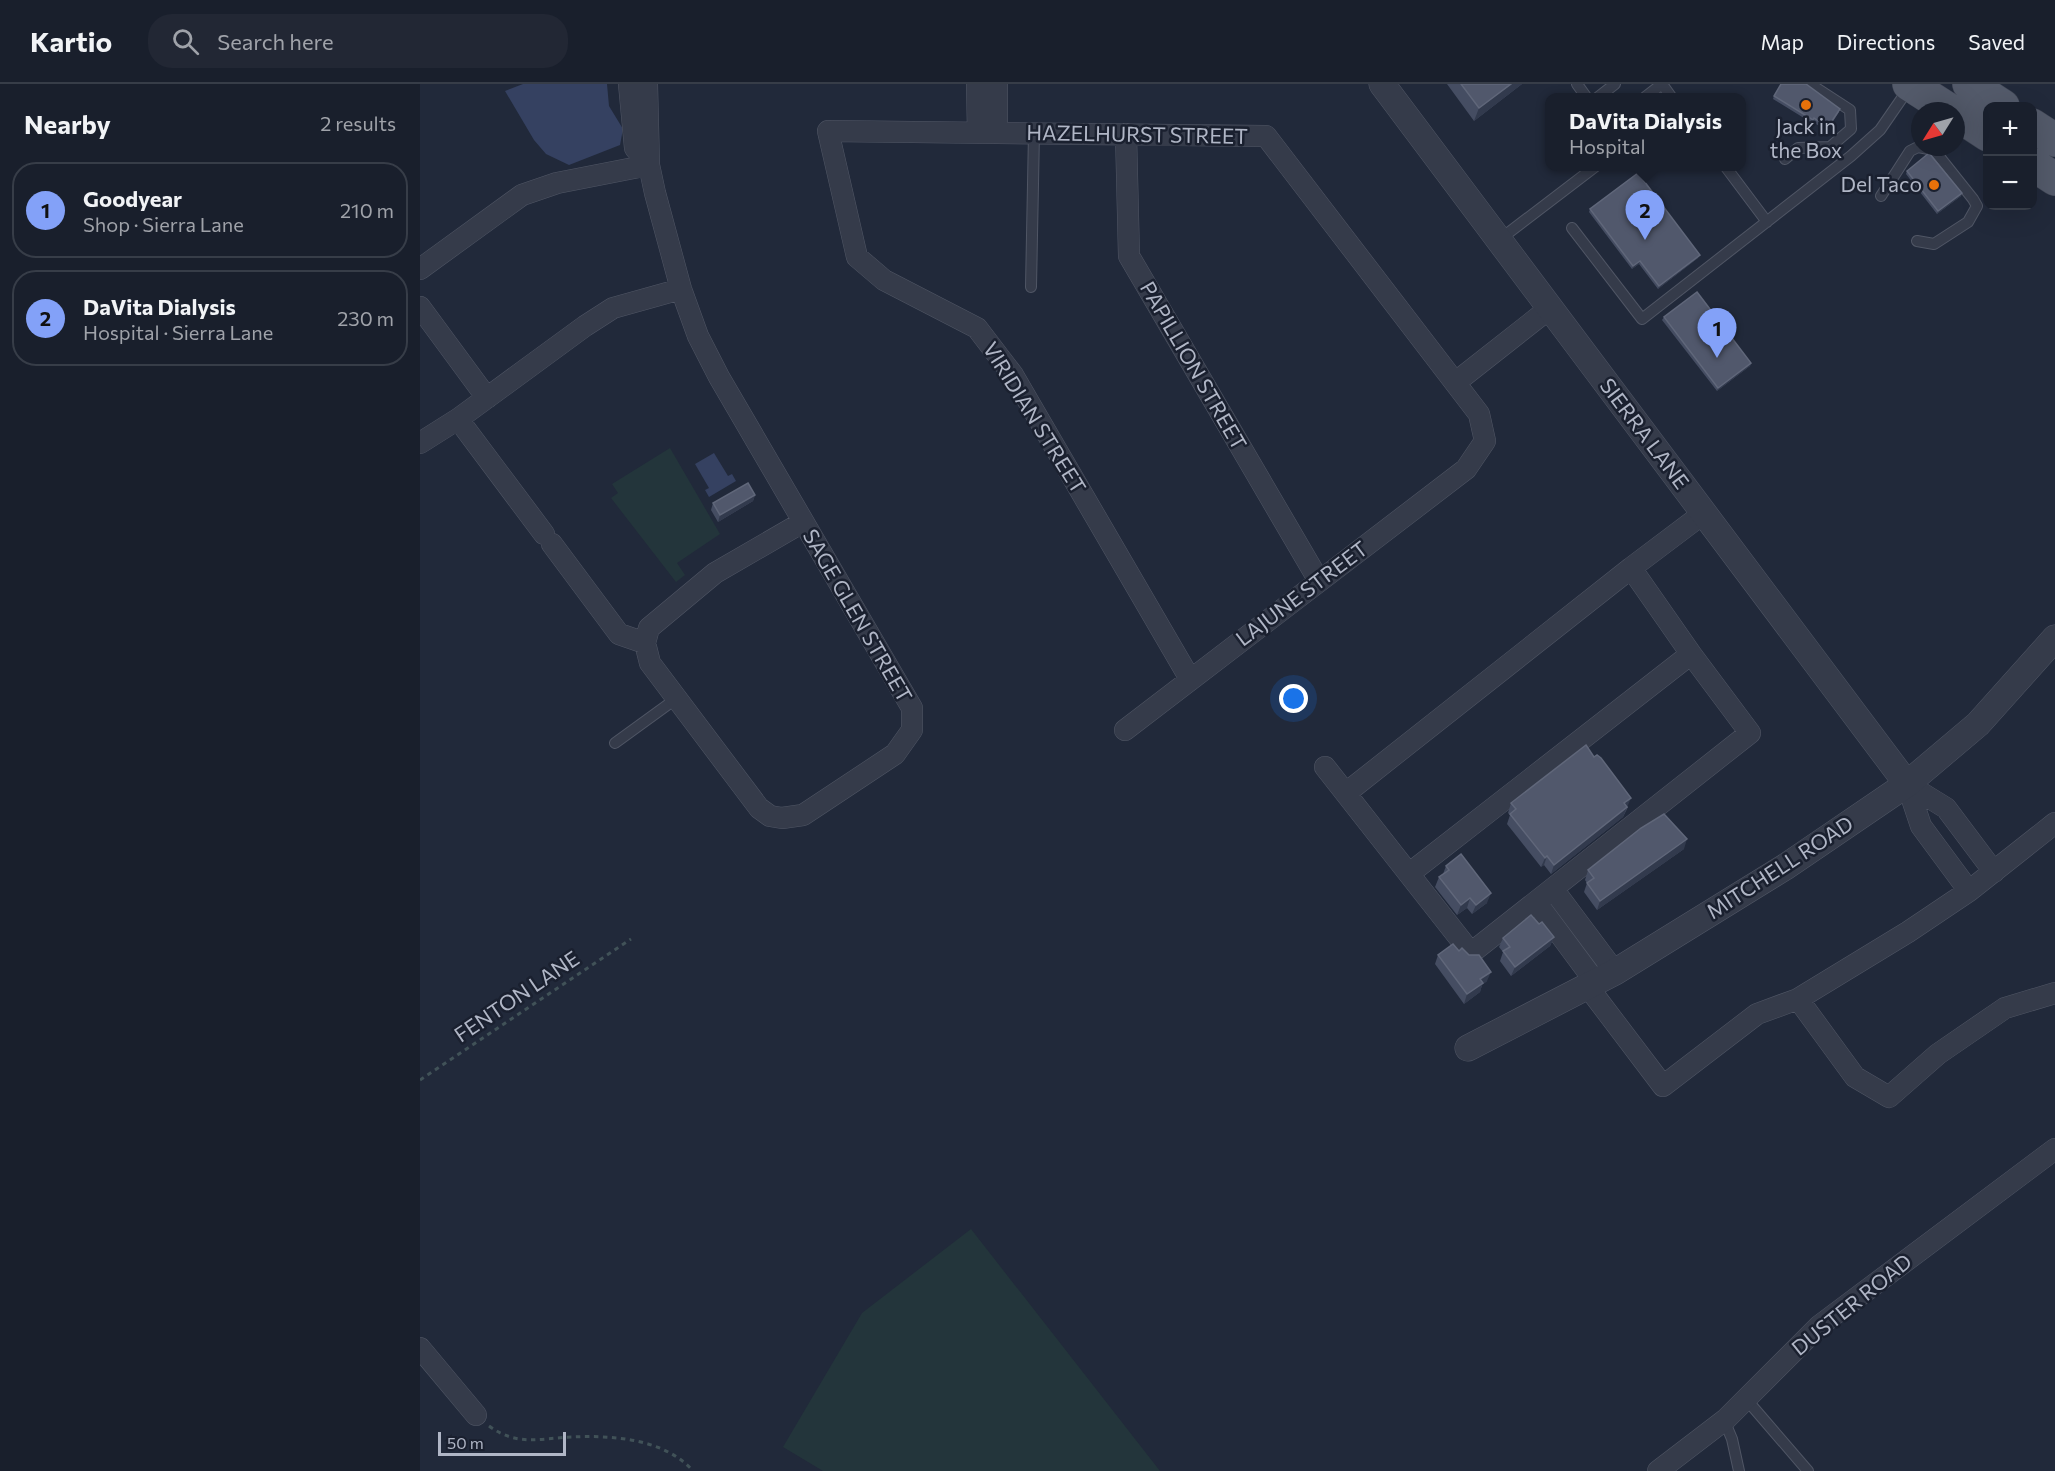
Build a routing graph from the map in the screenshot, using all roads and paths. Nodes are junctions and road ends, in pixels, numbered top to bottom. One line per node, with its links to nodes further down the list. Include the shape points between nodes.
1 (629, 84): 13 (street, SAGE GLEN STREET)
2 (647, 84): 13 (street, SAGE GLEN STREET)
3 (977, 84): 18 (street)
4 (997, 84): 18 (street)
5 (1382, 84): 31 (street, SIERRA LANE)
6 (1810, 84): 22 (lane, via 1850,110 1851,129 1830,147 1798,148)
7 (1910, 84): 11 (main road); 29 (lane, via 1880,130)
8 (1969, 84): 12 (main road)
9 (1650, 93): 10 (lane, via 1662,84)
10 (1668, 93)
11 (1937, 102)
12 (1997, 102)
13 (639, 110): 23 (street, SAGE GLEN STREET, via 635,148)
14 (1965, 120): 17 (main road)
15 (2037, 128): 21 (main road)
16 (828, 131): 18 (street, HAZELHURST STREET); 50 (street, VIRIDIAN STREET, via 857,257 884,280 978,328 1013,375)
17 (1983, 132)
18 (987, 133): 19 (street, HAZELHURST STREET)
19 (1034, 133): 20 (street, HAZELHURST STREET); 34 (lane)
20 (1126, 134): 38 (street, HAZELHURST STREET, via 1266,136); 46 (street, PAPILLION STREET, via 1129,256)
21 (2055, 140)
22 (1785, 159)
23 (649, 165): 33 (street, via 557,183 522,195); 35 (street, SAGE GLEN STREET)
24 (2037, 167): 27 (main road)
25 (1589, 171): 31 (lane)
26 (1729, 171): 29 (lane)
27 (2055, 179)
28 (1881, 195): 32 (lane, via 1910,151 1926,147 1934,150 1977,206 1968,222 1934,244)
29 (1767, 222): 30 (lane, via 1642,319)
30 (1572, 228)
31 (1499, 240): 37 (street, SIERRA LANE)
32 (1917, 241)
33 (420, 269)
34 (1031, 287)
35 (681, 289): 39 (street, via 614,308); 44 (street, SAGE GLEN STREET, via 698,336 719,377)
36 (420, 307): 39 (street)
37 (1550, 308): 38 (street); 43 (street, SIERRA LANE)
38 (1456, 382): 42 (street, HAZELHURST STREET, via 1479,414 1485,441)
39 (487, 398): 40 (street)
40 (458, 419): 41 (street); 48 (street, via 619,634)
41 (420, 443)
42 (1475, 455): 46 (street, LAJUNE STREET, via 1466,469)
43 (1704, 513): 45 (street); 55 (street, SIERRA LANE)
44 (803, 522): 48 (street, SAGE GLEN STREET, via 715,573 649,628); 51 (street, SAGE GLEN STREET, via 912,708 912,730 903,743 895,754 803,814 776,817 759,808)
45 (1631, 568): 49 (street); 56 (street)
46 (1318, 581): 50 (street, LAJUNE STREET)
47 (2055, 638): 55 (street, MITCHELL ROAD, via 1978,724)
48 (645, 643): 51 (street, SAGE GLEN STREET, via 650,663)
49 (1691, 654): 59 (street); 60 (street, via 1750,733)
50 (1190, 679): 52 (street, LAJUNE STREET)
51 (677, 698): 53 (lane)
52 (1125, 730)
53 (615, 743)
54 (1325, 767): 56 (street)
55 (1907, 784): 58 (street, via 1946,808); 61 (street, via 1921,826); 64 (street, MITCHELL ROAD, via 1785,867)
56 (1346, 793): 59 (street)
57 (2055, 823): 58 (street)
58 (1994, 872): 61 (street)
59 (1410, 873): 62 (street, via 1472,953)
60 (1553, 889): 62 (street); 64 (street)
61 (1969, 891): 66 (street)
62 (1536, 902): 64 (street)
63 (631, 939): 68 (path, FENTON LANE)
64 (1600, 981): 66 (street, via 1663,1086 1757,1014); 67 (street, MITCHELL ROAD)
65 (2055, 993): 66 (street, via 2005,1008 1938,1054 1889,1097 1855,1077)
66 (1798, 999)
67 (1468, 1048)
68 (420, 1080)
69 (2055, 1149): 71 (street, DUSTER ROAD, via 1819,1326)
70 (420, 1348): 72 (street)
71 (1746, 1399): 73 (street, DUSTER ROAD); 77 (lane)
72 (476, 1415): 74 (path, via 498,1432 519,1441 575,1437 641,1442 665,1449)
73 (1724, 1420): 75 (street, DUSTER ROAD); 76 (lane)
74 (693, 1471)
75 (1658, 1471)
76 (1739, 1471)
77 (1808, 1471)

